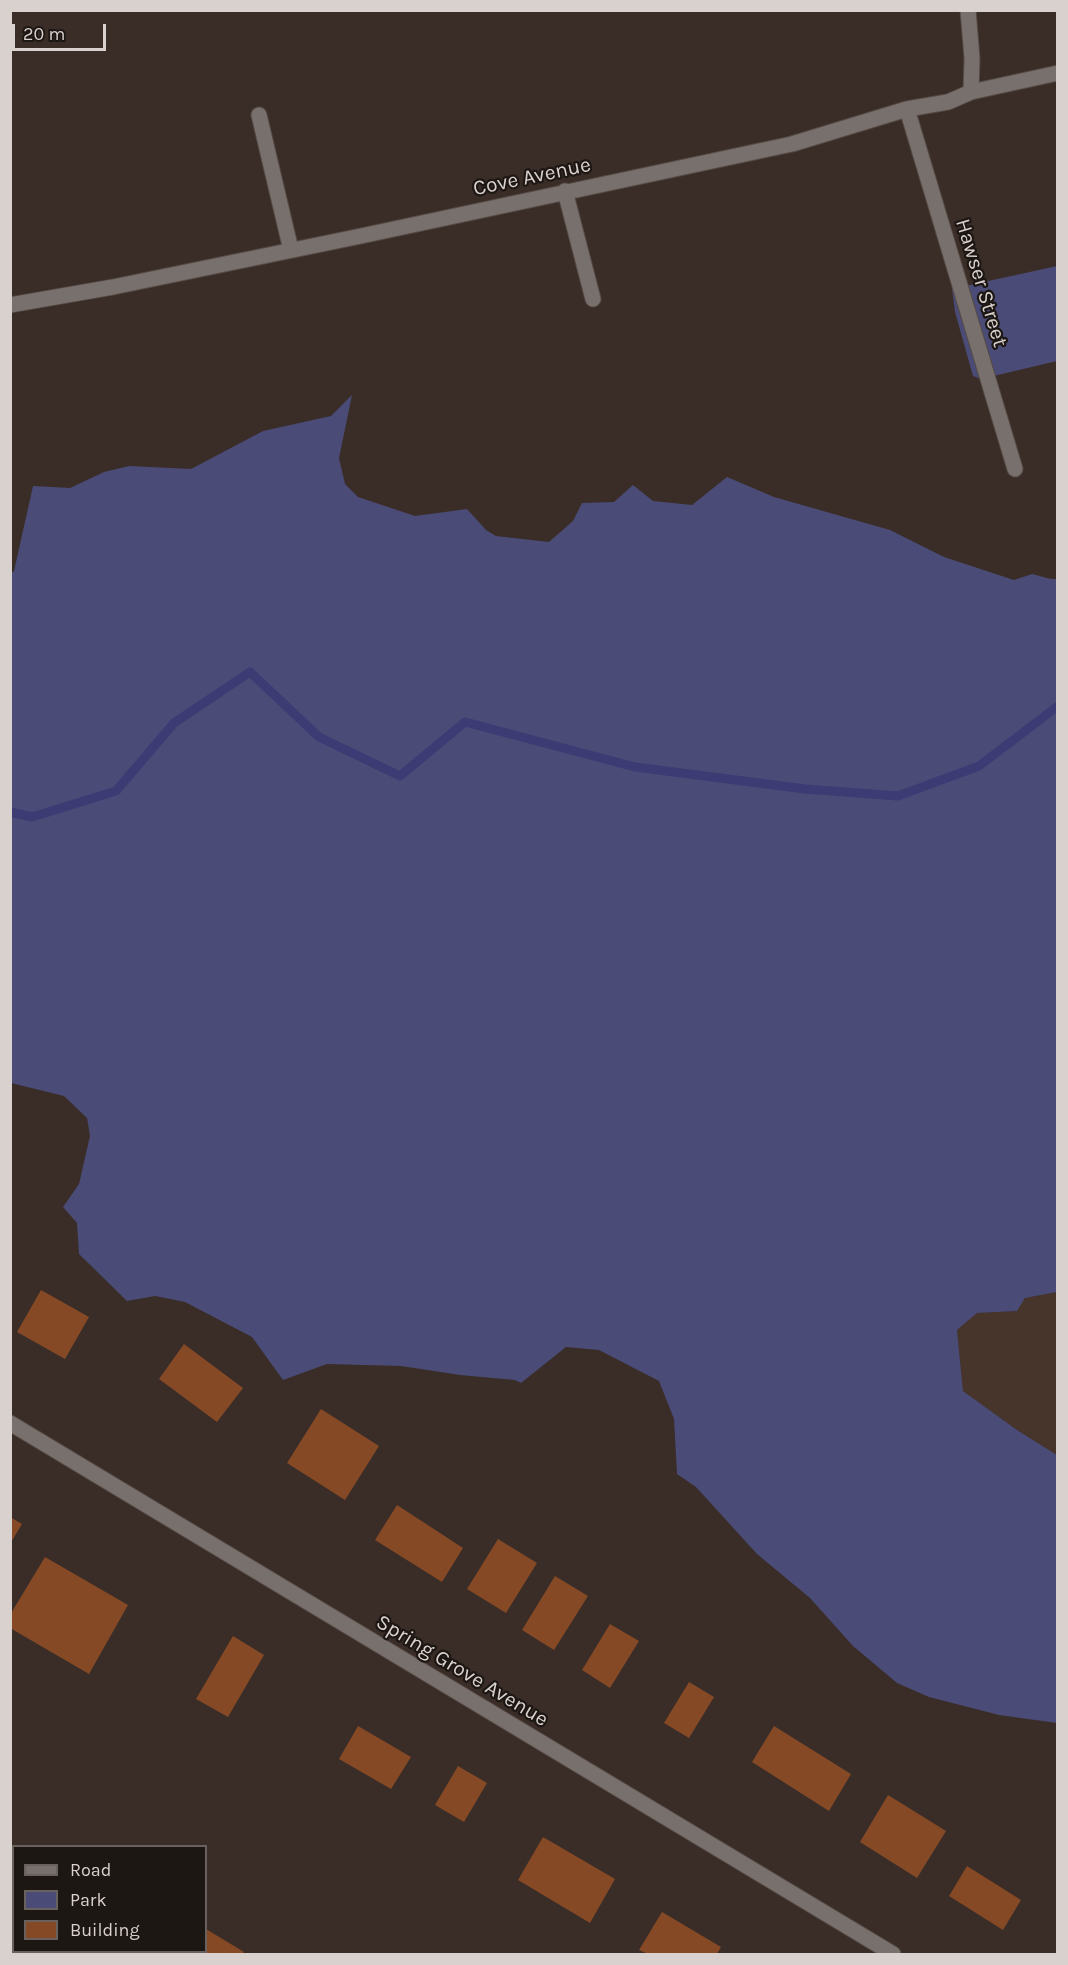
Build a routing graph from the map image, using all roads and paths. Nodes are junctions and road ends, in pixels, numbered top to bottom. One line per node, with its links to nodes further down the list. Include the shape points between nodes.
1 (968, 10): 3 (street)
2 (1058, 73): 3 (street, Cove Avenue)
3 (971, 92): 4 (street, Cove Avenue, via 948,102)
4 (907, 110): 6 (street, Cove Avenue, via 792,144); 10 (street, Hawser Street)
5 (259, 115): 7 (street)
6 (565, 191): 7 (street, Cove Avenue); 8 (street)
7 (291, 250): 9 (street, Cove Avenue)
8 (592, 299)
9 (10, 305)
10 (1015, 469)
11 (10, 1423): 12 (street, Spring Grove Avenue)
12 (893, 1954)

